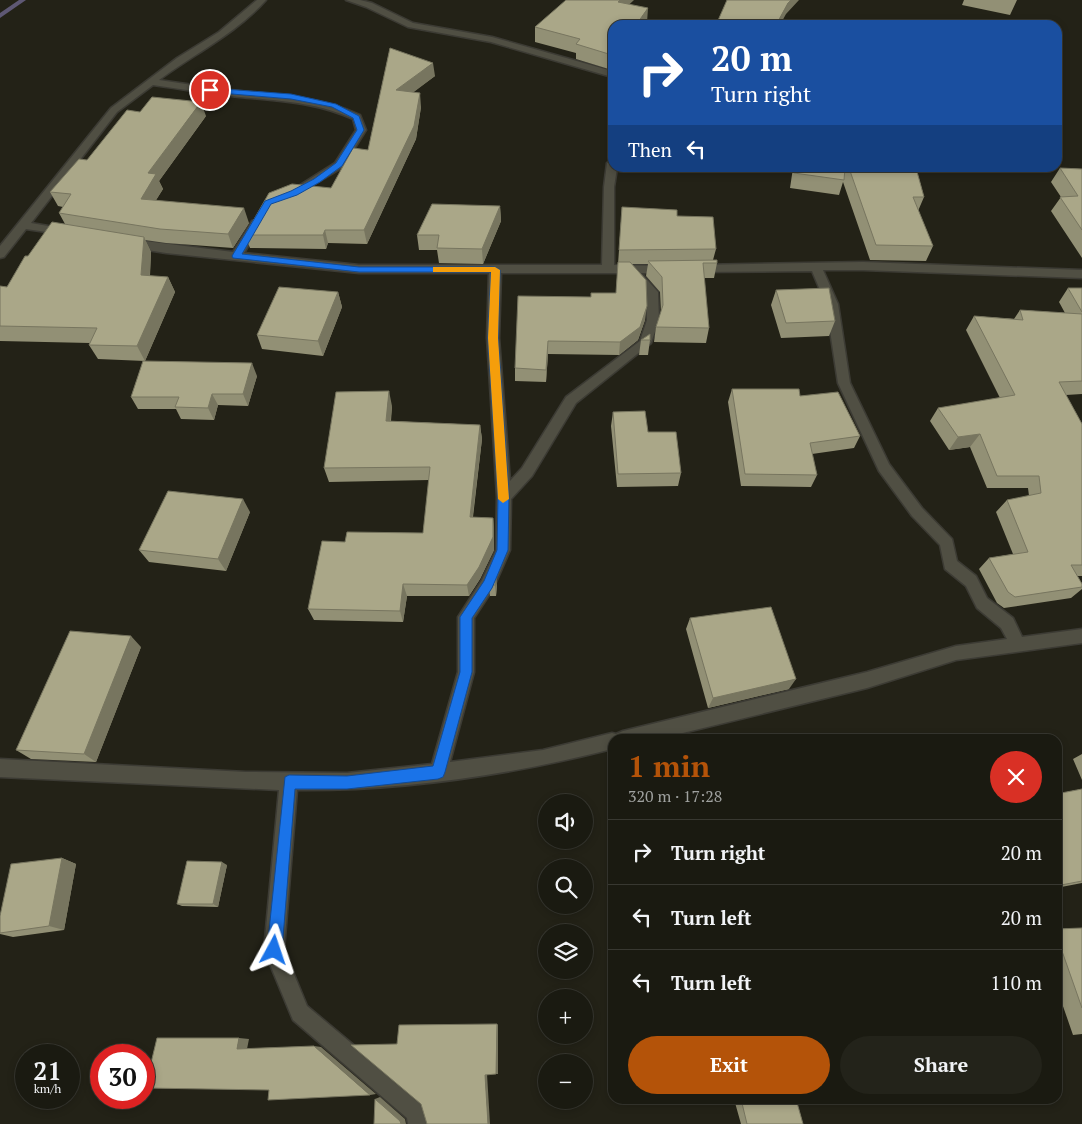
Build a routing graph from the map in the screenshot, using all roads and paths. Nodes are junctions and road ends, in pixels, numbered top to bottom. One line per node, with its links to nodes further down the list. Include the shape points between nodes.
1 (262, 0): 4 (street, via 222,34)
2 (350, 0): 3 (street, via 369,5 411,25 492,40)
3 (608, 73)
4 (151, 82): 6 (street, via 291,97 334,106 357,117 361,130 339,165 294,193); 8 (street, via 114,110)
5 (611, 172): 15 (street)
6 (276, 198)
7 (264, 210): 12 (street)
8 (24, 225): 9 (street); 11 (street)
9 (80, 235)
10 (118, 241): 12 (street)
11 (0, 254)
12 (236, 256): 14 (street, via 359,269)
13 (816, 267): 16 (street); 17 (street); 20 (street, via 832,304 844,383 884,467 918,512 947,543 950,564 971,580 982,603 1007,623)
14 (495, 270): 15 (street); 18 (street, via 493,338)
15 (608, 270): 16 (street)
16 (632, 270): 18 (street, via 652,292 653,320 645,343 571,400 527,472)
17 (1082, 274)
18 (504, 497): 24 (street, via 503,550 488,584 466,617 466,672)
19 (1082, 636): 20 (street)
20 (1018, 646): 21 (street, via 956,653 867,680)
21 (644, 734)
22 (608, 742): 24 (street, via 543,758)
23 (0, 768): 25 (street)
24 (438, 772): 25 (street, via 347,782)
25 (289, 782): 26 (street, via 274,950 300,1013 416,1112)
26 (419, 1124)

